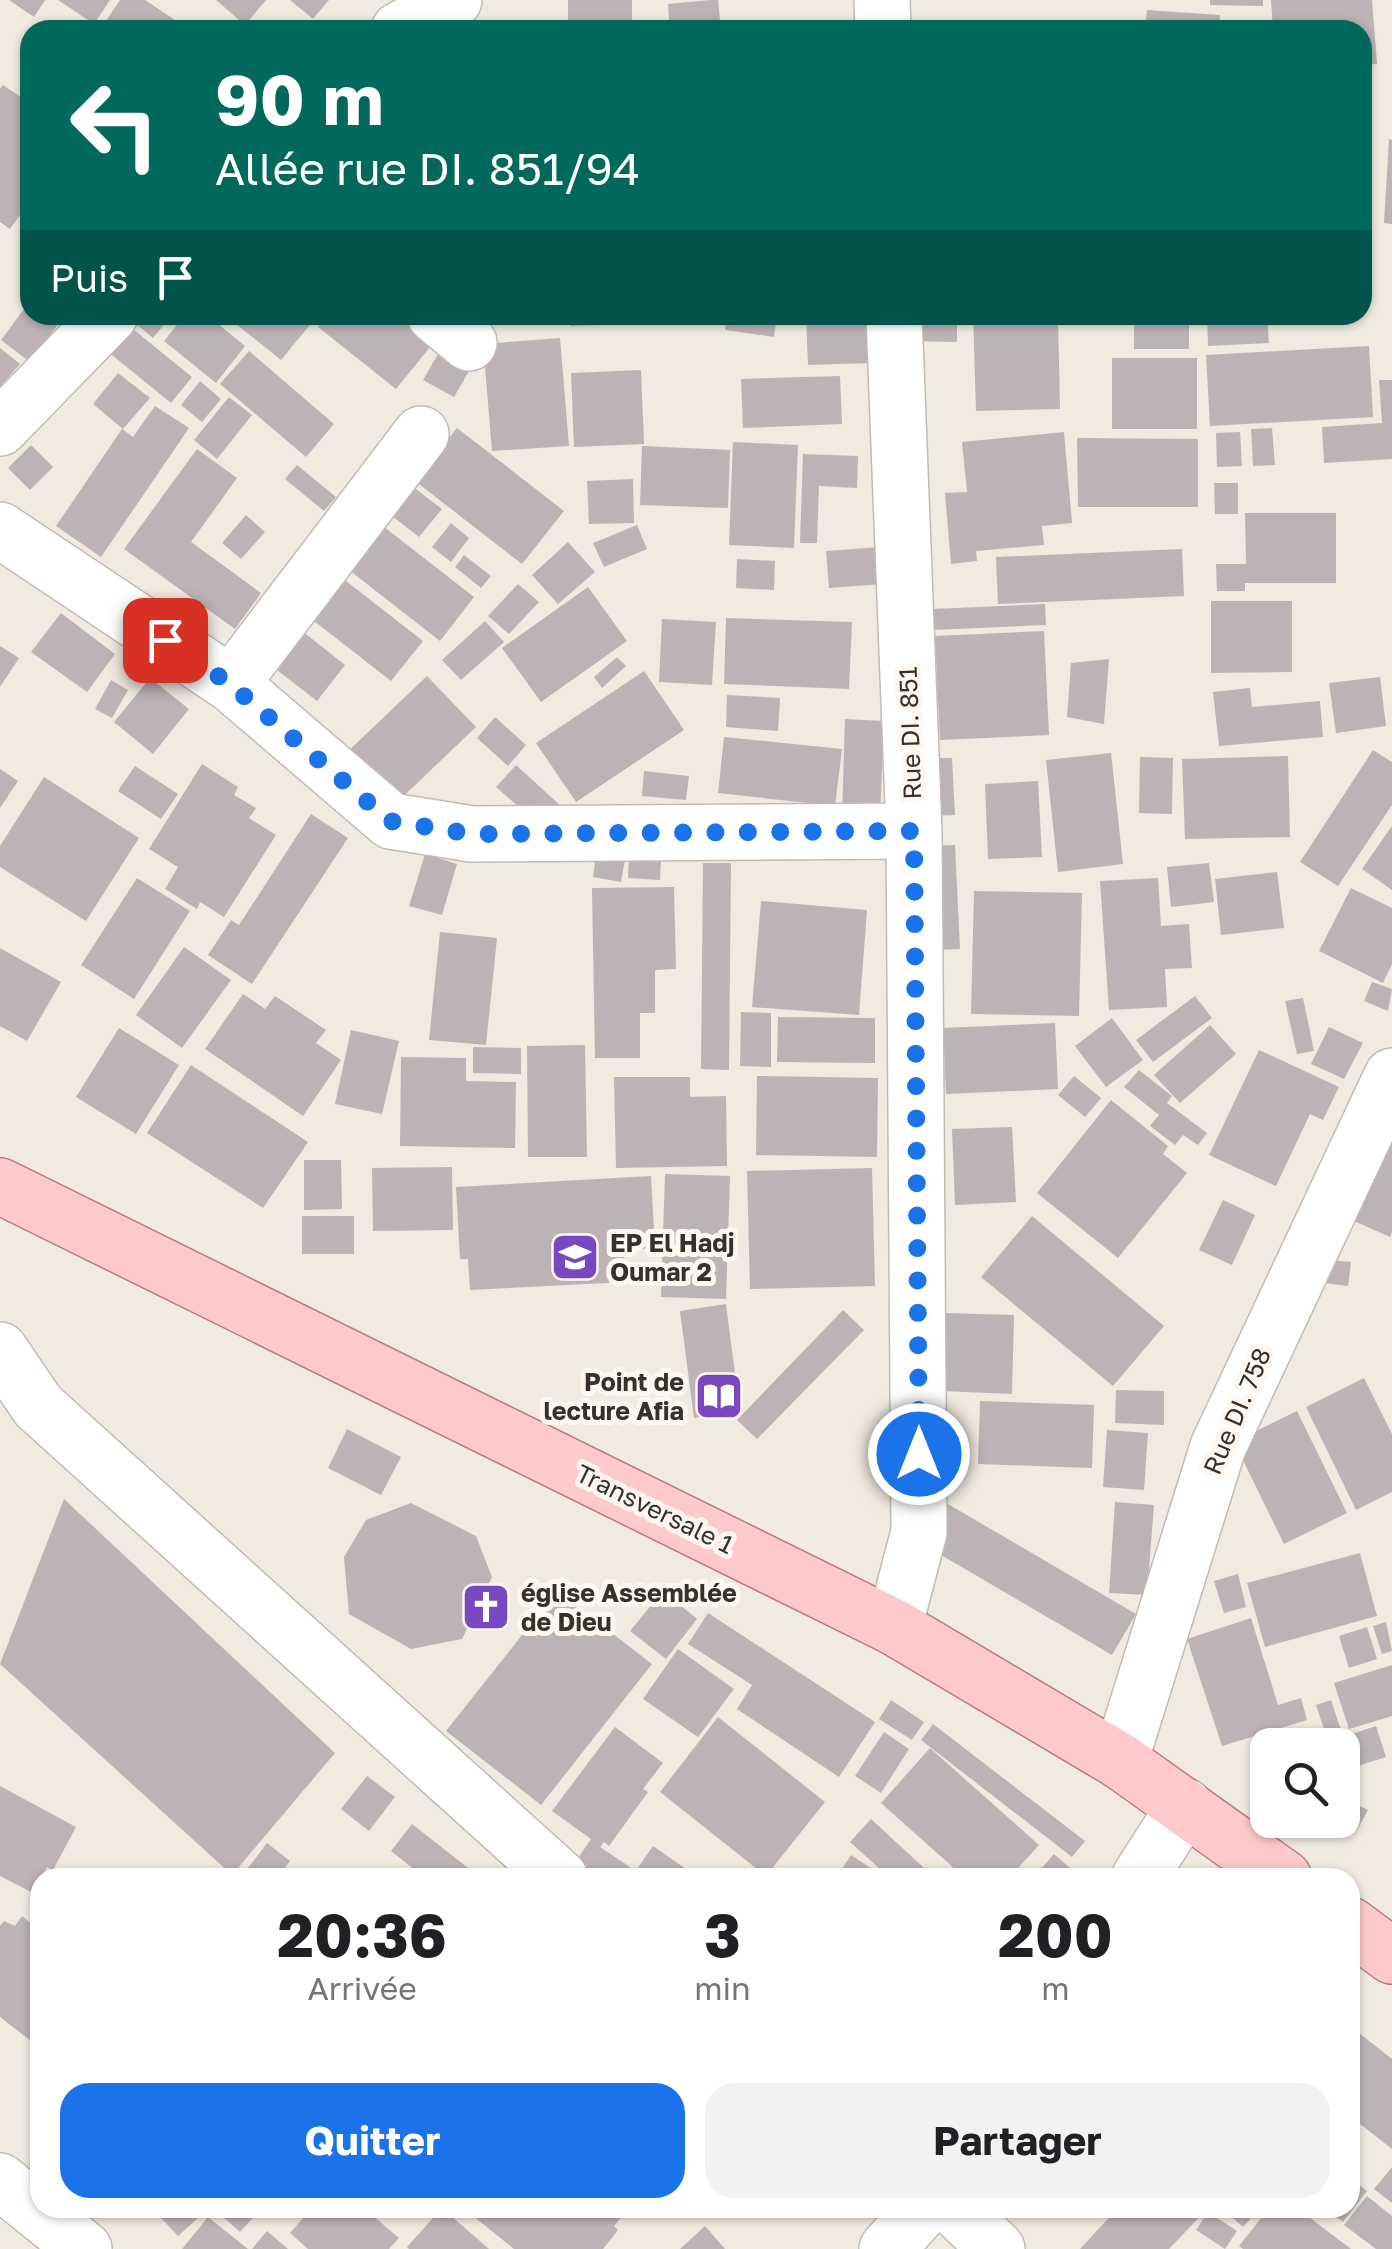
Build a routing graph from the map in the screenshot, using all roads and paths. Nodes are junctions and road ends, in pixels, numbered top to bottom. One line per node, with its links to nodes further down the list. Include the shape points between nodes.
1 (454, 0): 2 (street)
2 (418, 20)
3 (100, 325): 5 (street)
4 (894, 325): 9 (street, Rue DI. 851)
5 (0, 428)
6 (421, 434): 8 (street)
7 (0, 530): 8 (street)
8 (230, 684): 9 (street, via 390,821 472,834)
9 (914, 831): 14 (street, Rue DI. 851, via 919,1532)
10 (1392, 1076): 15 (street, Rue DI. 758, via 1218,1446)
11 (0, 1186): 14 (main road, Transversale 1)
12 (0, 1350): 13 (street)
13 (19, 1412): 17 (street)
14 (894, 1628): 15 (main road, Transversale 1)
15 (1120, 1761): 16 (main road, Transversale 1)
16 (1185, 1806): 18 (street); 19 (main road, Transversale 1)
17 (548, 1868)
18 (1145, 1868)
19 (1270, 1868)
20 (1360, 1933): 21 (main road)
21 (1392, 1956)
22 (0, 2181): 23 (street)
23 (30, 2205)
24 (46, 2218): 27 (street)
25 (915, 2218): 28 (street)
26 (964, 2218): 29 (street)
27 (84, 2249)
28 (887, 2249)
29 (997, 2249)

